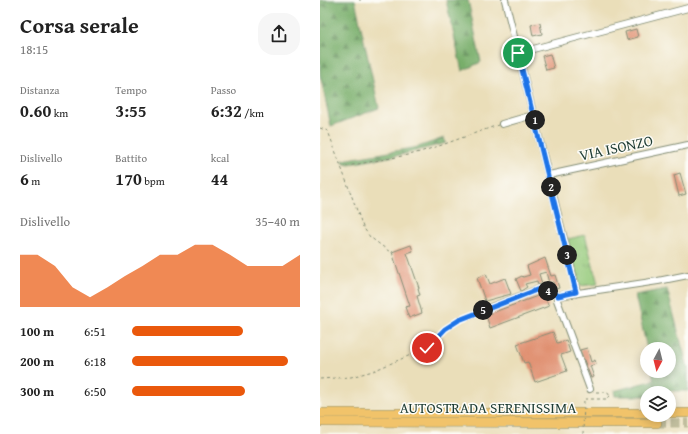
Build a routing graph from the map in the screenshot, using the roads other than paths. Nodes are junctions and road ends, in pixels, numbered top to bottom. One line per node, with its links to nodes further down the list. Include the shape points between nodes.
1 (505, 0): 3 (street)
2 (688, 8): 3 (street)
3 (518, 53): 4 (street)
4 (533, 115): 5 (street); 7 (street)
5 (502, 124)
6 (688, 145): 7 (street, VIA ISONZO)
7 (548, 175): 9 (street)
8 (688, 275): 9 (street)
9 (576, 292): 10 (street)
10 (558, 296): 11 (street, via 546,289 539,289); 12 (street, via 557,300)
11 (491, 307)
12 (590, 390)
13 (320, 413): 14 (highway, AUTOSTRADA SERENISSIMA)
14 (640, 413)
15 (676, 413): 16 (highway)
16 (688, 413)
17 (320, 422): 18 (highway, AUTOSTRADA SERENISSIMA)
18 (657, 423)

